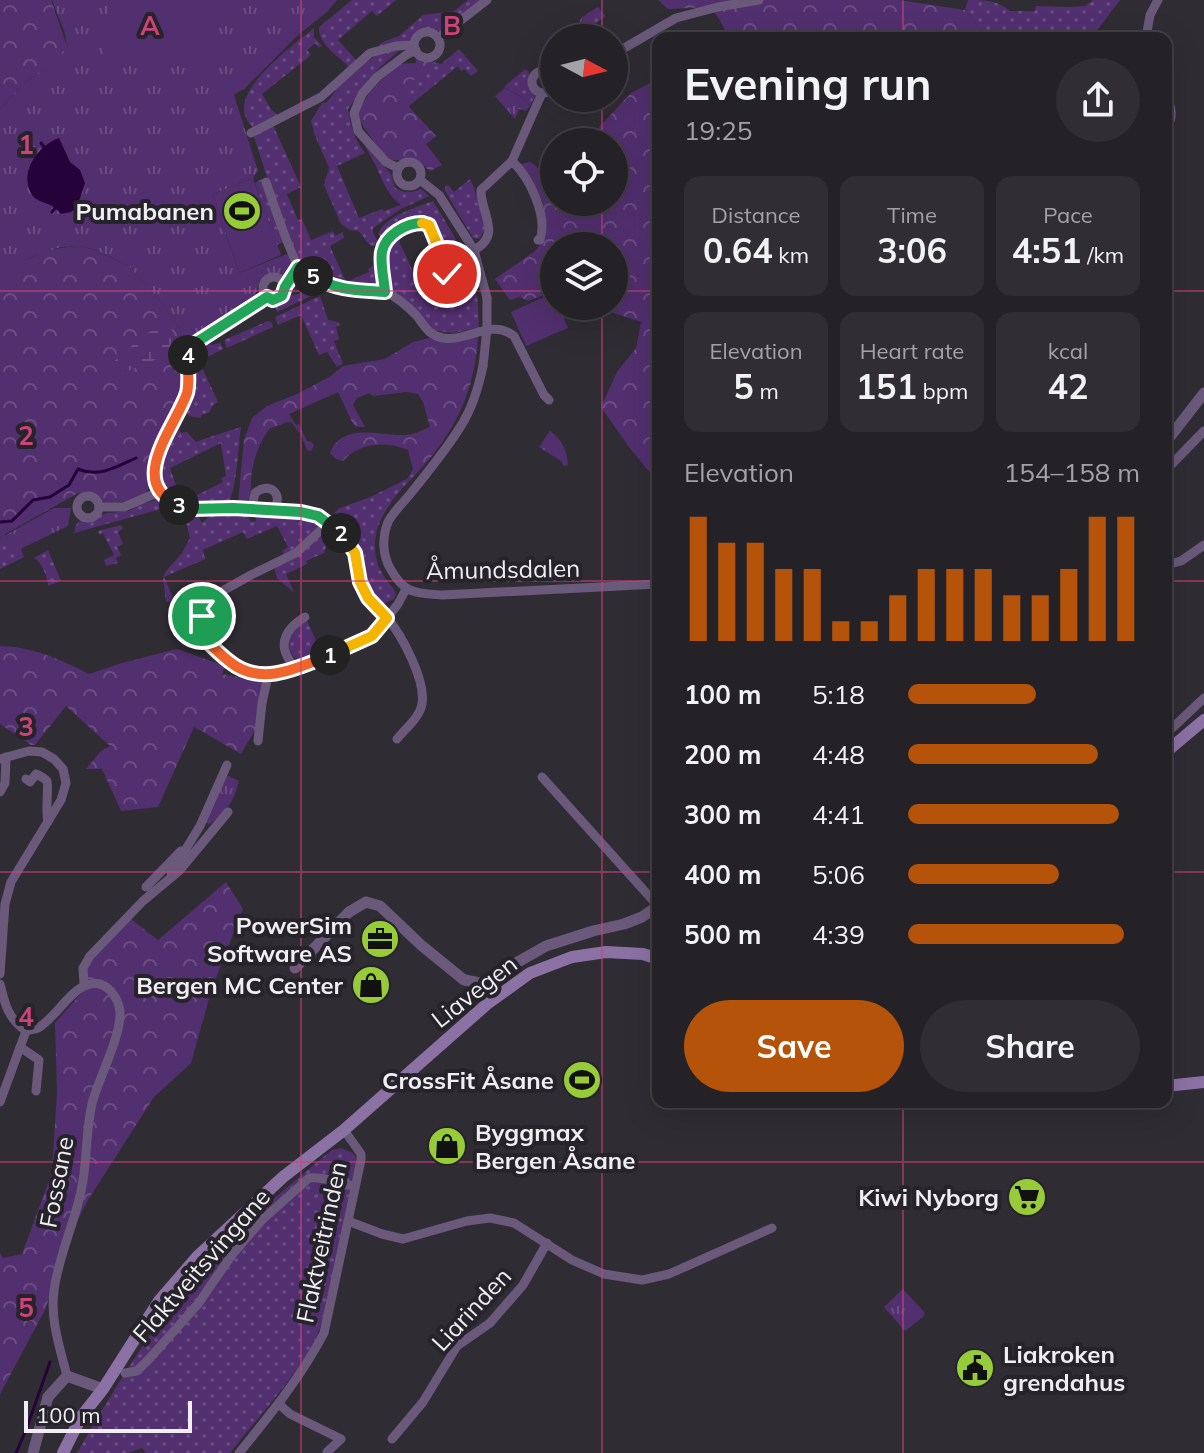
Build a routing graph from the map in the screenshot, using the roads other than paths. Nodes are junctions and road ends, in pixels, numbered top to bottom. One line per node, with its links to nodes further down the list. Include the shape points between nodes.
1 (487, 0): 5 (street, Åmundsdalen)
2 (759, 0): 6 (street, via 676,18)
3 (1158, 0): 4 (street)
4 (1147, 32)
5 (438, 38): 7 (street, Åmundsdalen, via 424,33); 7 (street, Åmundsdalen, via 439,51 433,57 424,58)
6 (628, 46)
7 (415, 48): 9 (street, Åmundsdalen, via 396,46 370,53 321,97); 11 (street, Åmundsdalen, via 377,77 354,113 358,131)
8 (540, 108): 10 (street)
9 (251, 133)
10 (512, 161): 14 (street, via 531,187 542,218); 15 (street, via 481,190 490,232)
11 (398, 168): 12 (street, Åmundsdalen, via 417,164); 12 (street, Åmundsdalen, via 403,185 411,187)
12 (420, 180): 15 (street, Åmundsdalen, via 439,195)
13 (266, 182): 16 (street)
14 (538, 240)
15 (474, 250): 34 (street, Åmundsdalen, bridge, via 487,298 476,394 440,457 389,520 383,542 387,564)
16 (298, 267): 18 (street); 19 (street, via 327,285)
17 (447, 274): 19 (street, via 429,225 408,224 382,250)
18 (285, 287): 20 (street, via 279,298); 20 (street, via 279,278 269,278 262,287)
19 (385, 292): 22 (street, via 433,335 447,339 507,331)
20 (267, 297): 26 (street, via 189,347 188,389 155,468 154,481)
21 (1204, 393): 24 (street)
22 (549, 400)
23 (1204, 431): 25 (street)
24 (1172, 434)
25 (1172, 464)
26 (162, 493): 27 (street, via 124,507); 28 (street, via 191,509)
27 (99, 507)
28 (256, 509): 29 (street); 29 (street, via 255,493 266,488 277,495)
29 (274, 510): 37 (street, via 318,516 343,534 355,553 368,598)
30 (322, 529): 35 (street, via 296,553)
31 (1204, 545): 32 (street)
32 (1172, 563)
33 (652, 584): 34 (street, Åmundsdalen, via 442,595)
34 (406, 589): 37 (street)
35 (192, 608): 38 (street, via 203,620); 38 (street, via 180,613 178,625 182,632)
36 (305, 617): 39 (street, via 292,625 286,638 287,657)
37 (387, 618): 39 (street, via 372,636); 44 (street, via 417,671 423,702)
38 (198, 632): 40 (street, via 232,664)
39 (296, 668): 40 (street)
40 (268, 676): 45 (street)
41 (1204, 698): 43 (street)
42 (1204, 720): 46 (main road)
43 (1172, 728)
44 (397, 739)
45 (258, 741)
46 (1172, 747)
47 (3, 758): 51 (street, via 5,783); 53 (street, via 42,752 63,769 66,783)
48 (227, 765): 54 (street)
49 (542, 777): 57 (street)
50 (26, 779): 53 (street, via 30,782 36,774 46,780)
51 (0, 792)
52 (228, 812): 55 (street)
53 (48, 822): 61 (street, via 11,882)
54 (187, 847): 55 (street); 56 (street)
55 (168, 880): 63 (street, via 90,956 83,968)
56 (146, 887)
57 (652, 899)
58 (652, 910): 60 (street, via 624,924 546,946 481,983 464,980 380,906 366,902 349,912)
59 (652, 957): 70 (main road, Liavegen, via 606,952 572,957 530,973 487,1004)
60 (295, 968)
61 (0, 974)
62 (0, 984): 64 (street, via 14,1022)
63 (84, 984): 64 (street, via 37,1029); 76 (street, Fossane, via 106,986 120,1012 92,1102 84,1181 54,1292 53,1317)
64 (26, 1031): 65 (street)
65 (20, 1047): 68 (street, via 39,1060); 69 (street)
66 (1204, 1082): 67 (main road)
67 (1172, 1085)
68 (36, 1091)
69 (0, 1102)
70 (344, 1130): 71 (street, Flaktveitrinden, via 361,1154); 77 (main road, Flaktveitsvingane, via 283,1177 197,1257 159,1301)
71 (354, 1186): 72 (street, Flaktveitrinden); 75 (street, Flaktveitsvingane, via 309,1178 262,1220 149,1359 137,1371)
72 (348, 1221): 74 (street, via 403,1239 490,1218 514,1223); 78 (street, Flaktveitrinden, via 324,1333)
73 (772, 1228): 74 (street, via 669,1274 642,1280 604,1274)
74 (547, 1243): 79 (street, Liarinden, via 523,1285 490,1323 457,1346 423,1402)
75 (125, 1373)
76 (67, 1376): 77 (street); 81 (street, via 48,1397)
77 (103, 1389): 82 (main road, Flaktveitsvingane)
78 (279, 1404): 80 (street, via 341,1439); 83 (street, Flaktveitrinden)
79 (392, 1439)
80 (327, 1452)
81 (33, 1453)
82 (63, 1453)
83 (239, 1453)

